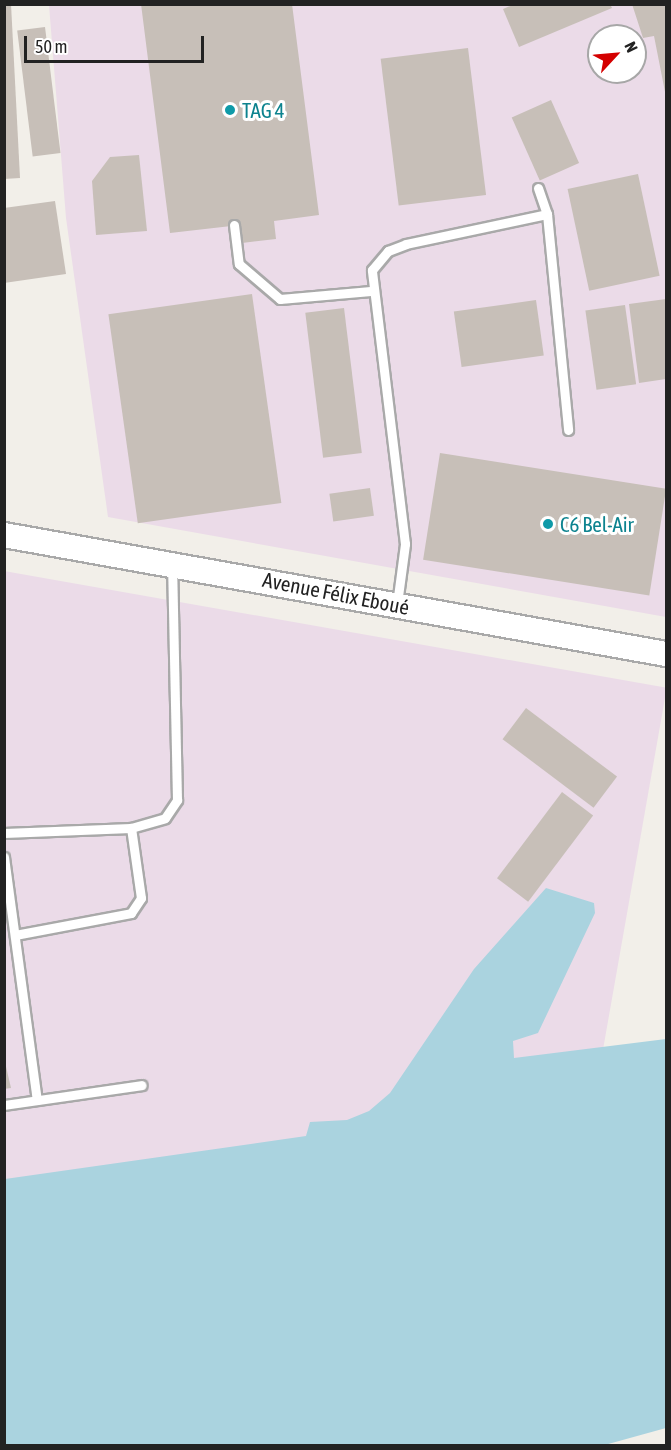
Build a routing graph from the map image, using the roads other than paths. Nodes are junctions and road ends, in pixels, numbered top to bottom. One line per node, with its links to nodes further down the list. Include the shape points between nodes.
1 (538, 188): 2 (lane)
2 (547, 214): 4 (lane, via 396,247 376,261); 5 (lane)
3 (234, 225): 4 (lane, via 239,264 280,299)
4 (371, 291): 8 (lane, via 405,544)
5 (568, 430)
6 (4, 535): 7 (street, Avenue Félix Eboué)
7 (172, 562): 8 (street, Avenue Félix Eboué); 10 (lane, via 177,800 165,818)
8 (397, 604): 9 (street, Avenue Félix Eboué)
9 (666, 654)
10 (131, 828): 11 (lane); 13 (lane, via 141,898 131,913)
11 (4, 833)
12 (4, 857): 13 (lane)
13 (15, 935): 15 (lane)
14 (142, 1085): 15 (lane)
15 (37, 1100): 16 (lane)
16 (4, 1105)

